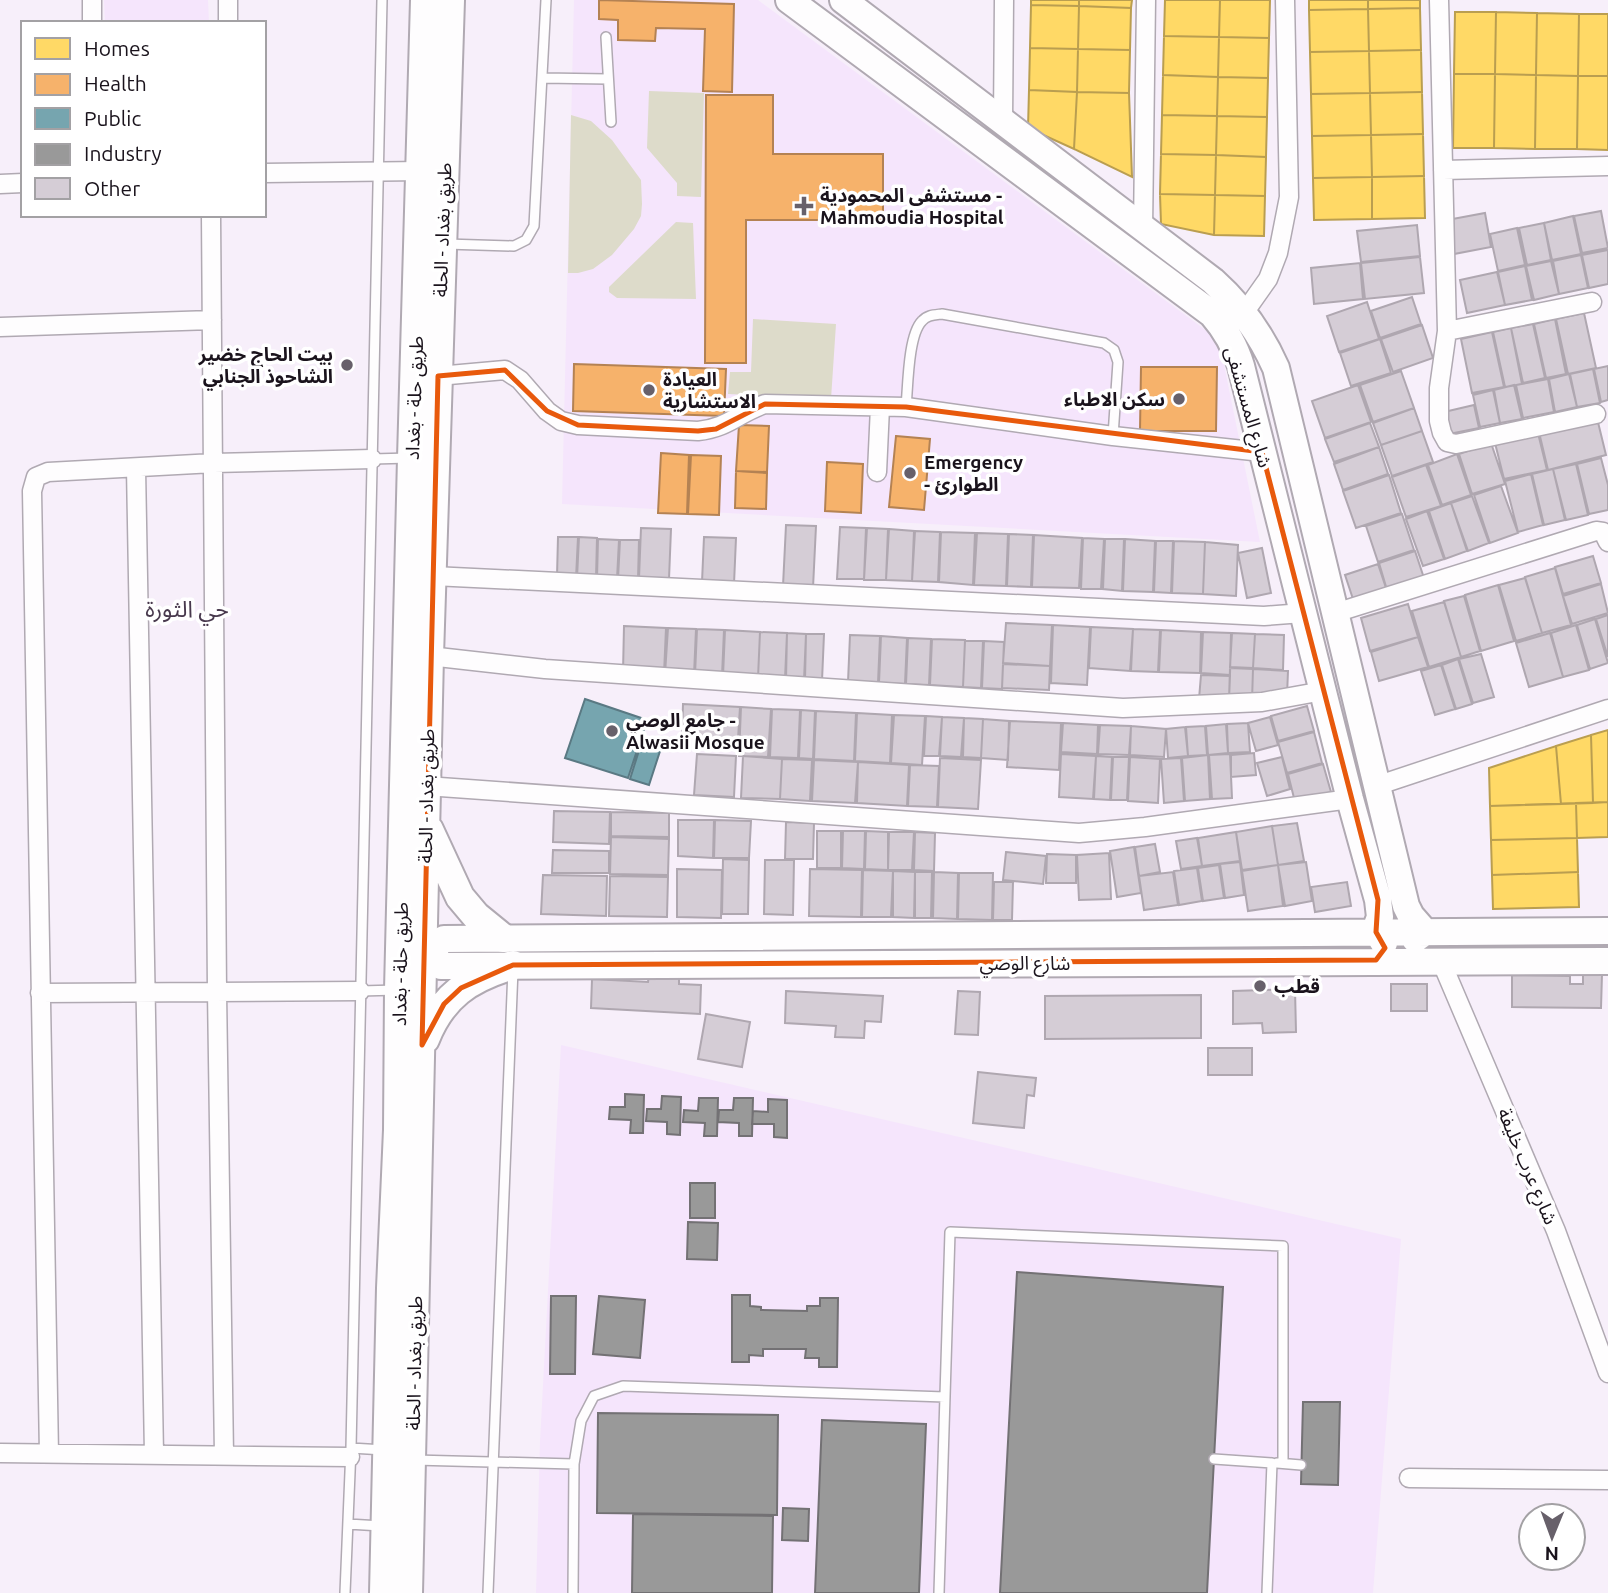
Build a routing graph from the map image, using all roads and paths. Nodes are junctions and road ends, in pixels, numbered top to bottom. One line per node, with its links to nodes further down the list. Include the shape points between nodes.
1 (92, 0): 13 (street)
2 (228, 0): 14 (street)
3 (382, 0): 23 (lane)
4 (425, 0): 22 (main road, طريق حلة - بغداد)
5 (450, 0): 29 (main road, طريق بغداد - الحلة)
6 (547, 0): 16 (lane)
7 (789, 0): 32 (street, شارع المستشفى, via 1212,314)
8 (843, 0): 18 (street, شارع المستشفى)
9 (1004, 0): 18 (street)
10 (1146, 0): 28 (street)
11 (1285, 0): 32 (street, via 1289,197 1268,279)
12 (1439, 0): 21 (street)
13 (92, 21)
14 (228, 21)
15 (607, 37): 17 (lane)
16 (542, 78): 17 (lane); 29 (lane, via 534,226 526,240 514,246)
17 (608, 79): 19 (lane)
18 (1003, 121): 28 (street, شارع المستشفى)
19 (611, 122)
20 (1608, 166): 21 (street)
21 (1443, 170): 34 (street)
22 (421, 171): 23 (street); 41 (main road, طريق حلة - بغداد)
23 (378, 172): 24 (street); 42 (lane)
24 (266, 173)
25 (21, 183): 26 (street)
26 (0, 184)
27 (211, 217): 31 (street)
28 (1143, 229): 32 (street, شارع المستشفى, via 1213,281)
29 (441, 243): 35 (main road, طريق بغداد - الحلة)
30 (1591, 302): 34 (street)
31 (212, 320): 33 (street); 43 (street)
32 (1235, 322): 40 (street, شارع المستشفى, via 1235,347); 49 (street, شارع المستشفى, via 1258,332 1276,368)
33 (0, 327)
34 (1447, 331): 38 (street, via 1439,388 1439,421 1447,442 1456,444)
35 (438, 376): 36 (street, via 505,370 547,411 578,425 698,431 716,429 765,404); 47 (main road, طريق بغداد - الحلة)
36 (880, 407): 37 (street); 45 (street)
37 (906, 407): 39 (street); 39 (lane, via 914,335 929,315 942,314 1104,343 1114,350 1118,362)
38 (1596, 414)
39 (1113, 436): 40 (street)
40 (1262, 452): 48 (street, شارع المستشفى)
41 (412, 458): 42 (lane); 64 (main road, طريق حلة - بغداد)
42 (372, 459): 43 (street); 63 (lane)
43 (214, 463): 44 (street); 66 (street)
44 (136, 468): 65 (street); 67 (street, via 48,472 36,477 32,491)
45 (877, 472)
46 (1608, 542): 49 (street, via 1603,532 1596,531)
47 (433, 576): 48 (street, via 1264,616); 50 (main road, طريق بغداد - الحلة)
48 (1303, 613): 51 (street, شارع المستشفى)
49 (1335, 613): 54 (street, شارع المستشفى)
50 (429, 656): 51 (street, via 545,669 1123,708 1262,702); 53 (main road, طريق بغداد - الحلة)
51 (1323, 691): 55 (street, شارع المستشفى)
52 (1608, 709): 54 (street)
53 (426, 786): 55 (street, via 1079,833); 56 (main road, طريق بغداد - الحلة)
54 (1376, 786): 57 (street, شارع المستشفى)
55 (1350, 799): 57 (street, شارع المستشفى)
56 (426, 822): 59 (main road, via 460,897); 68 (main road, طريق بغداد - الحلة)
57 (1389, 889): 60 (street, via 1385,917)
58 (1608, 931): 60 (street, شارع الوصي)
59 (503, 938): 60 (street, شارع الوصي); 62 (street, شارع الوصي, via 444,939 434,951 441,965)
60 (1403, 947): 61 (street, شارع الوصي); 62 (street, شارع الوصي); 69 (street, شارع عرب خليفة, via 1560,1242)
61 (1608, 961)
62 (513, 965): 68 (main road, via 461,988 444,1004); 78 (lane)
63 (360, 990): 64 (lane); 66 (street); 71 (lane)
64 (399, 990): 76 (main road, طريق حلة - بغداد, via 391,1288)
65 (146, 992): 66 (street); 67 (street); 74 (street)
66 (217, 992): 75 (street)
67 (40, 993): 73 (street)
68 (422, 1045): 76 (main road, طريق بغداد - الحلة, via 415,1256)
69 (1608, 1373)
70 (944, 1397): 80 (lane, via 950,1232 1283,1245); 81 (lane, via 623,1386 594,1396 581,1421); 92 (lane)
71 (350, 1452): 75 (street); 76 (lane); 85 (lane)
72 (0, 1454): 73 (street)
73 (50, 1454): 74 (street)
74 (154, 1454): 75 (street)
75 (224, 1455)
76 (400, 1455): 78 (lane); 86 (main road, طريق حلة - بغداد); 89 (main road, طريق بغداد - الحلة)
77 (1214, 1459): 79 (lane)
78 (493, 1462): 81 (lane); 90 (lane)
79 (1272, 1463): 80 (lane); 93 (lane)
80 (1283, 1463): 82 (lane)
81 (574, 1464): 91 (lane)
82 (1301, 1465)
83 (1409, 1478): 84 (street)
84 (1608, 1480)
85 (348, 1524): 86 (lane); 87 (lane)
86 (386, 1526): 88 (main road, طريق حلة - بغداد)
87 (345, 1593)
88 (384, 1593)
89 (408, 1593)
90 (488, 1593)
91 (573, 1593)
92 (939, 1593)
93 (1267, 1593)

